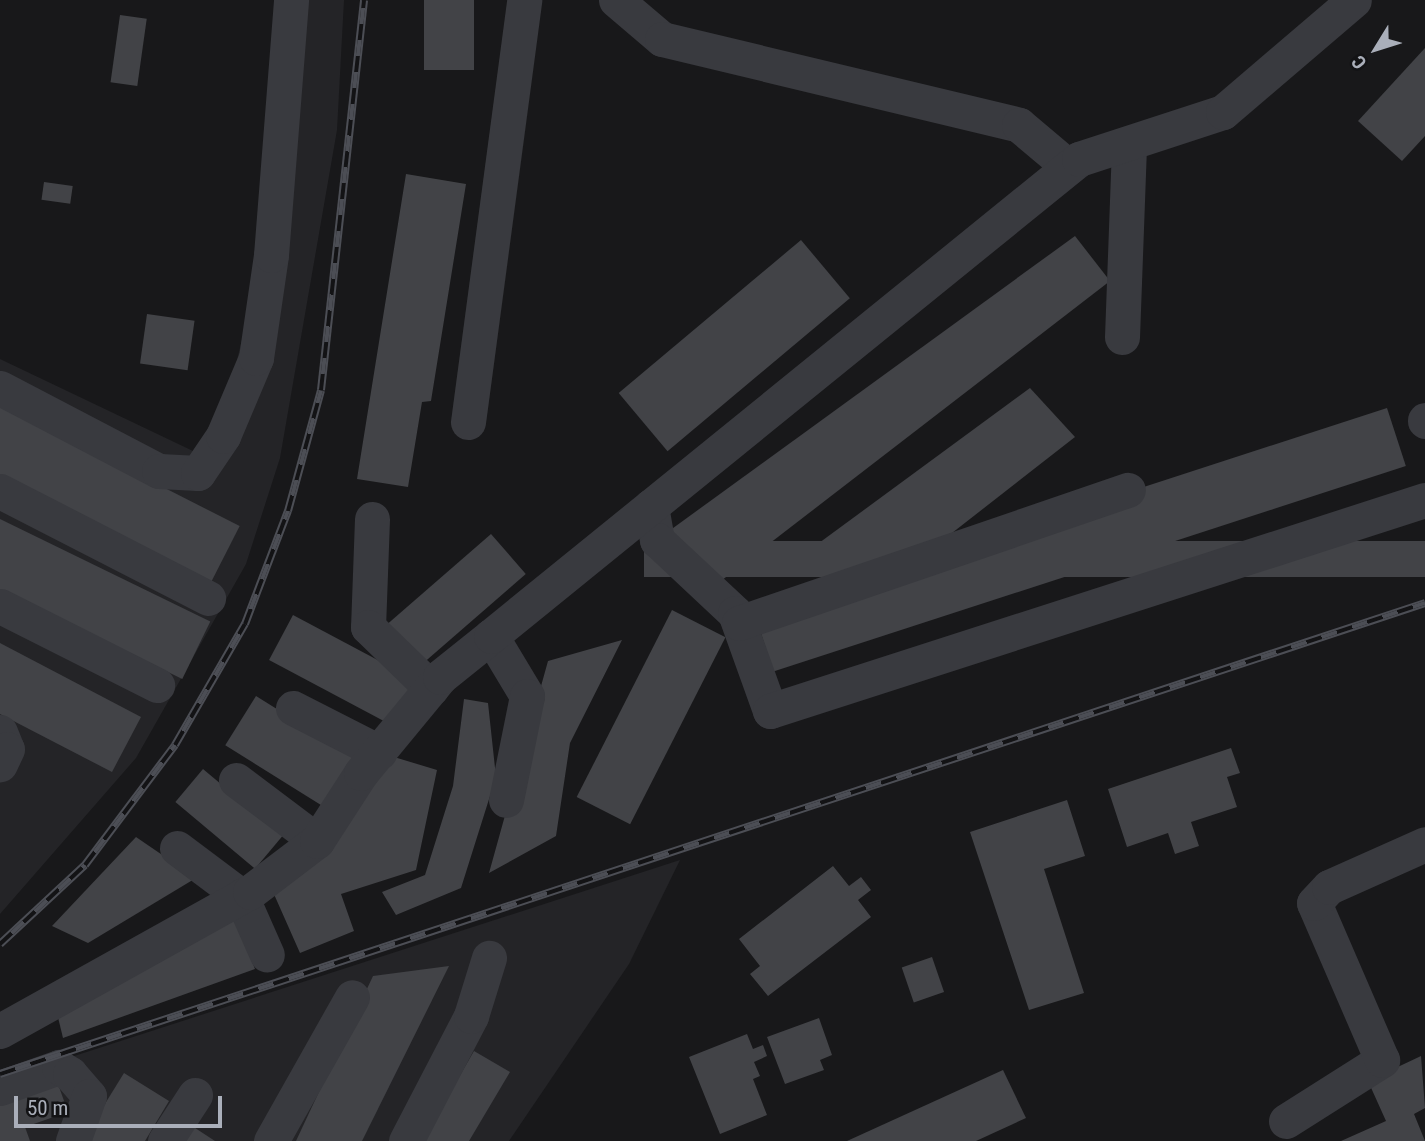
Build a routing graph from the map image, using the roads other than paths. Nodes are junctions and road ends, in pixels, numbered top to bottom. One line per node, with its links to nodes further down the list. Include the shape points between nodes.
1 (291, 0): 8 (lane, via 271,255 256,358 223,436 198,473 159,471)
2 (524, 0): 9 (lane)
3 (616, 0): 6 (lane, via 662,39 1019,125)
4 (1354, 0): 5 (lane, via 1223,112)
5 (1129, 143): 6 (lane); 7 (lane)
6 (1069, 167): 13 (lane)
7 (1122, 337)
8 (0, 388)
9 (468, 422)
10 (1128, 490): 17 (lane)
11 (0, 491): 15 (lane)
12 (1425, 500): 17 (lane, via 770,711)
13 (651, 506): 17 (lane, via 657,540); 18 (lane)
14 (372, 519): 20 (lane, via 368,627)
15 (208, 598)
16 (0, 606): 19 (lane)
17 (739, 623)
18 (491, 636): 20 (lane); 26 (lane, via 527,696)
19 (157, 685)
20 (431, 688): 23 (lane)
21 (293, 708): 23 (lane)
22 (0, 732): 24 (lane, via 7,748)
23 (379, 752): 27 (lane)
24 (0, 764)
25 (236, 780): 27 (lane)
26 (506, 800)
27 (317, 841): 30 (lane)
28 (1425, 844): 37 (lane, via 1329,887 1314,903 1382,1060)
29 (177, 848): 30 (lane)
30 (242, 896): 31 (lane); 34 (lane)
31 (267, 955)
32 (489, 958): 41 (lane, via 471,1016)
33 (352, 997): 40 (lane)
34 (0, 1031)
35 (0, 1088): 38 (lane, via 59,1067 69,1074 89,1096)
36 (195, 1094): 39 (lane)
37 (1286, 1121)
38 (73, 1141)
39 (165, 1141)
40 (271, 1141)
41 (406, 1141)

